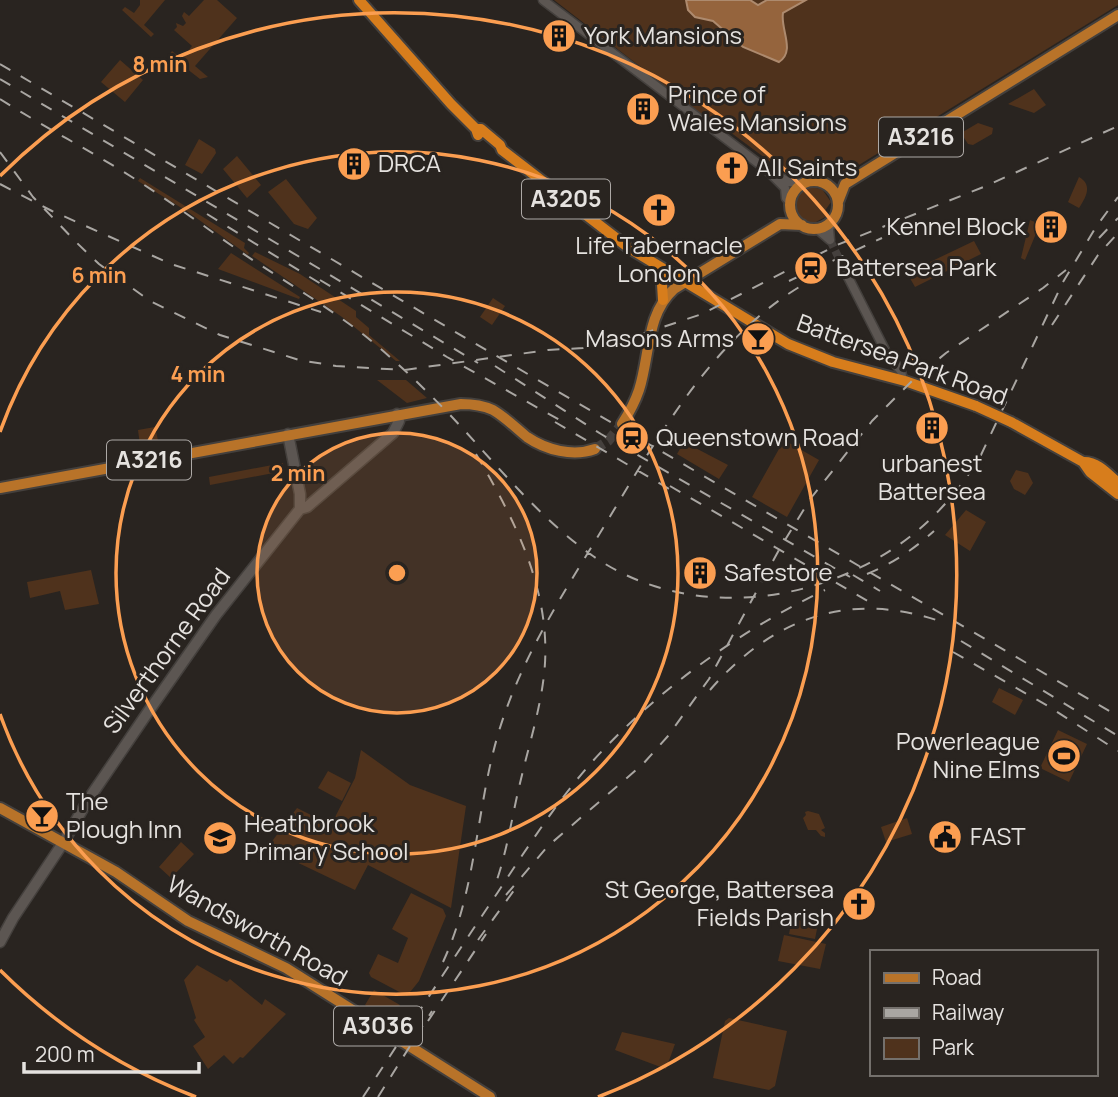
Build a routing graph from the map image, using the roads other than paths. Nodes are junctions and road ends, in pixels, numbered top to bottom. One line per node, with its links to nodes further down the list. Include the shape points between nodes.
1 (359, 0): 12 (highway, Battersea Park Road / A3205, via 476,129 604,230)
2 (543, 0): 4 (street)
3 (1118, 15): 7 (main road, A3216)
4 (766, 170): 6 (street, via 789,182); 9 (street, via 785,188)
5 (823, 182): 6 (main road); 7 (main road); 8 (main road)
6 (803, 183): 9 (main road, via 794,191)
7 (845, 184): 8 (main road)
8 (838, 202): 11 (main road, via 833,219 824,226)
9 (790, 206): 10 (main road); 11 (main road)
10 (780, 224): 11 (main road); 14 (main road)
11 (802, 225)
12 (661, 268): 14 (highway, Battersea Park Road / A3205); 15 (highway)
13 (846, 273): 16 (street)
14 (686, 283): 15 (main road); 17 (highway, Battersea Park Road / A3205, via 798,349)
15 (663, 300): 20 (main road, via 639,391)
16 (886, 352): 17 (street); 18 (street)
17 (890, 379): 18 (highway, Battersea Park Road / A3205)
18 (903, 380): 23 (highway, Battersea Park Road / A3205, bridge, via 976,406)
19 (397, 414): 21 (main road, A3216); 22 (main road, A3216, via 479,405 550,448 574,453); 28 (main road, Silverthorne Road, via 393,433)
20 (622, 424)
21 (288, 434): 25 (main road, A3216); 26 (main road)
22 (595, 449)
23 (1083, 462): 24 (highway, Battersea Park Road / A3205, via 1098,466); 27 (highway, Battersea Park Road / A3205)
24 (1118, 483)
25 (0, 488)
26 (300, 494): 28 (main road); 29 (main road)
27 (1118, 494)
28 (318, 495): 29 (main road, Silverthorne Road)
29 (300, 509): 31 (main road, Silverthorne Road, via 216,615 97,786)
30 (0, 808): 31 (main road, Wandsworth Road / A3036)
31 (63, 843): 32 (main road, Silverthorne Road); 33 (main road, Wandsworth Road / A3036, via 198,926 286,968)
32 (0, 942)
33 (490, 1097)

